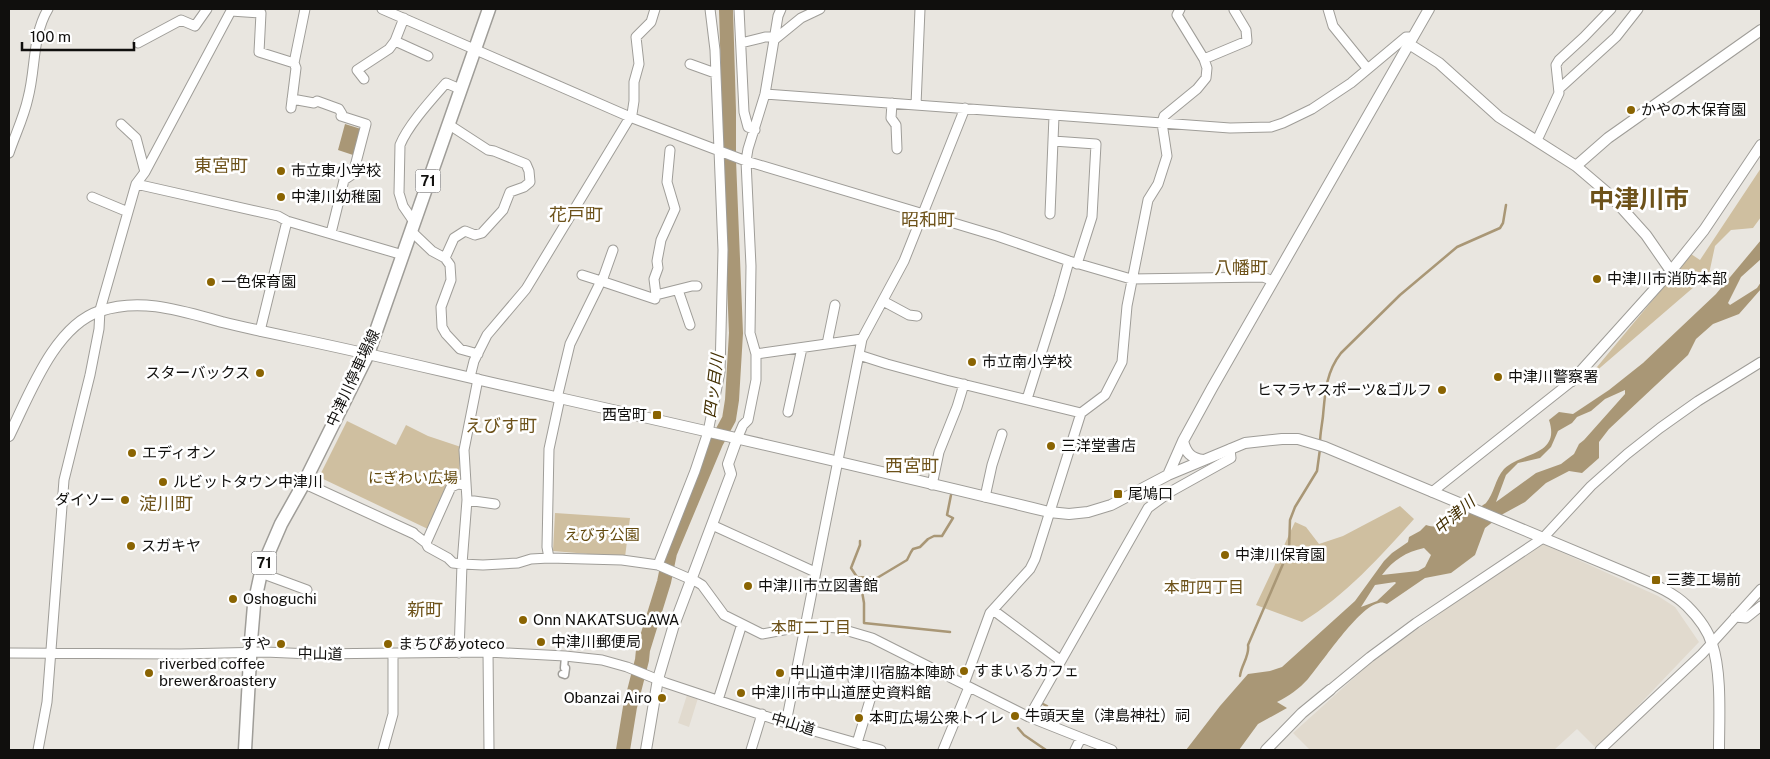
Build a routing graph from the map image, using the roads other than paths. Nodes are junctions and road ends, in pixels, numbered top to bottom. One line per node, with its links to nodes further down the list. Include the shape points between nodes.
1 (48, 9): 46 (street, via 38,35 28,100)
2 (207, 9): 24 (street, via 195,26 181,20)
3 (305, 9): 29 (street)
4 (382, 9): 19 (street)
5 (489, 9): 26 (main road, 中津川停車場線 / 71)
6 (655, 9): 41 (street, via 651,22 636,37 638,64)
7 (710, 9): 32 (street)
8 (739, 9): 25 (street)
9 (781, 9): 21 (street)
10 (820, 9): 21 (street, via 801,18)
11 (920, 9): 38 (street)
12 (1180, 9): 28 (street, via 1177,16)
13 (1328, 9): 31 (street, via 1333,26)
14 (1429, 9): 23 (street)
15 (1611, 9): 34 (street, via 1559,60 1556,65)
16 (1638, 9): 34 (street, via 1616,37)
17 (232, 10): 29 (street, via 261,13 259,52); 56 (street)
18 (1234, 10): 28 (street, via 1246,30 1246,41)
19 (404, 18): 22 (street); 26 (street)
20 (1761, 30): 55 (street, via 1608,138)
21 (774, 38): 25 (street); 36 (street)
22 (395, 41): 27 (street); 33 (street, via 389,49 357,70)
23 (1411, 41): 31 (street, via 1406,37); 55 (street, via 1499,117); 73 (street)
24 (138, 43)
25 (741, 43): 45 (street, via 744,112 748,127)
26 (474, 50): 35 (main road, 中津川停車場線 / 71); 41 (street)
27 (428, 56)
28 (1204, 59): 42 (street, via 1206,78 1164,116)
29 (294, 63): 64 (street, via 291,103 314,104 317,101 339,109 341,116 366,124 353,174 344,180)
30 (690, 64): 32 (street)
31 (1367, 68): 42 (street, via 1312,109 1271,127 1230,128)
32 (716, 73): 52 (street)
33 (364, 79)
34 (1560, 88): 47 (street)
35 (460, 89): 44 (main road, 中津川停車場線 / 71); 63 (street, via 446,83 402,138 399,193)
36 (765, 94): 37 (street); 45 (street)
37 (892, 104): 38 (street); 50 (street, via 891,118 896,125)
38 (916, 105): 39 (street)
39 (965, 108): 40 (street); 60 (street)
40 (1054, 116): 42 (street); 48 (street)
41 (630, 117): 52 (street); 87 (street, via 526,289 492,329)
42 (1162, 123): 71 (street, via 1167,156 1158,184 1148,200)
43 (121, 124): 56 (street, via 136,138)
44 (448, 124): 63 (main road, 中津川停車場線 / 71); 67 (street, via 488,150 526,164 530,182 510,192 503,210 482,233 475,235 465,231 454,238)
45 (755, 130): 54 (street)
46 (12, 133): 53 (street)
47 (1539, 136)
48 (1053, 141): 61 (street); 68 (street, via 1096,144 1092,217)
49 (1761, 145): 69 (street, via 1704,230)
50 (897, 149)
51 (670, 150): 76 (street, via 667,182 675,208 661,240 654,280)
52 (719, 150): 54 (street); 98 (street, via 723,250 720,372)
53 (9, 153)
54 (746, 161): 60 (street); 88 (street, via 751,266 750,333)
55 (1576, 166): 69 (street, via 1610,195 1646,235)
56 (145, 172): 57 (street)
57 (136, 184): 59 (street); 62 (street, via 278,216)
58 (92, 197): 59 (street)
59 (128, 212): 79 (street)
60 (922, 214): 68 (street); 77 (street, via 904,261)
61 (1050, 214)
62 (287, 221): 64 (street); 82 (street)
63 (413, 227): 66 (main road, 中津川停車場線 / 71); 67 (street, via 432,251)
64 (331, 233): 66 (street)
65 (613, 250): 72 (street)
66 (403, 254): 86 (main road, 中津川停車場線 / 71)
67 (445, 258): 87 (street, via 450,265 451,280 441,307 442,327 460,349)
68 (1073, 262): 71 (street); 95 (street)
69 (1671, 271): 92 (street)
70 (582, 275): 72 (street)
71 (1131, 279): 73 (street, via 1263,277); 97 (street, via 1122,362 1105,395)
72 (601, 281): 76 (street, via 655,299); 94 (street, via 570,344)
73 (1274, 281): 102 (street)
74 (697, 286): 75 (street)
75 (678, 290): 76 (street); 81 (street)
76 (656, 295)
77 (883, 301): 80 (street); 83 (street)
78 (835, 305): 84 (street)
79 (100, 310): 82 (street, via 154,305); 100 (street, via 82,319 59,342); 137 (street, via 90,375 64,480)
80 (917, 316)
81 (690, 325)
82 (260, 331): 86 (street)
83 (862, 339): 84 (street); 89 (street)
84 (827, 344): 85 (street)
85 (802, 348): 88 (street); 96 (street)
86 (368, 354): 91 (street); 107 (main road, 中津川停車場線 / 71)
87 (478, 354): 91 (street)
88 (756, 354): 101 (street, via 756,380 748,420)
89 (859, 354): 93 (street); 105 (street)
90 (1761, 362): 117 (street, via 1698,401 1627,454)
91 (474, 378): 94 (street); 108 (street, via 464,450)
92 (1572, 381): 110 (street)
93 (964, 384): 95 (street); 109 (street)
94 (558, 398): 98 (street); 119 (street, via 549,449)
95 (1027, 399): 97 (street)
96 (788, 412)
97 (1081, 413): 114 (street)
98 (710, 433): 101 (street); 121 (street)
99 (1002, 434): 111 (street)
100 (9, 436)
101 (735, 438): 105 (street); 115 (street, via 728,464 731,474)
102 (1183, 441): 104 (street, via 1189,455); 106 (street)
103 (1230, 450): 104 (street); 110 (street, via 1263,440 1298,439); 140 (street, via 1230,458 1148,508)
104 (1203, 460): 106 (street)
105 (838, 462): 109 (street); 122 (street)
106 (1168, 475): 114 (street, via 1111,505 1088,512)
107 (304, 482): 116 (street); 123 (main road, 中津川停車場線 / 71, via 280,524)
108 (465, 485): 112 (street); 118 (street, via 451,487)
109 (932, 485): 111 (street)
110 (1436, 493): 117 (street)
111 (985, 496): 114 (street)
112 (467, 500): 113 (street); 120 (street)
113 (496, 504)
114 (1049, 512): 128 (street, via 1030,569)
115 (712, 525): 122 (street); 124 (street)
116 (413, 533): 118 (street)
117 (1543, 538): 132 (street, via 1660,588 1686,605); 145 (street, via 1408,629)
118 (426, 543): 120 (street, via 453,563)
119 (549, 558): 120 (street); 121 (street, via 622,560)
120 (462, 564): 136 (street)
121 (659, 566): 124 (street)
122 (815, 572): 131 (street)
123 (261, 573): 126 (street); 134 (main road, 中津川停車場線 / 71, via 254,605)
124 (691, 578): 130 (street, via 702,585 724,615); 142 (street)
125 (1761, 588): 129 (street)
126 (307, 590)
127 (1761, 606): 129 (street, via 1746,618)
128 (993, 610): 140 (street); 144 (street)
129 (1735, 617): 132 (street)
130 (742, 624): 131 (street, via 762,634); 146 (street)
131 (805, 626): 144 (street, via 838,628 872,638); 149 (street)
132 (1712, 643): 163 (street); 164 (street, via 1716,661)
133 (9, 652): 137 (street, 中山道)
134 (250, 652): 137 (street, 中山道); 138 (street, 中山道); 154 (main road, 中津川停車場線 / 71)
135 (488, 652): 136 (street, 中山道); 139 (street, 中山道); 156 (street)
136 (459, 653): 138 (street, 中山道)
137 (51, 654): 153 (street, via 45,718)
138 (393, 654): 155 (street, via 393,714)
139 (565, 656): 141 (street, via 565,675); 142 (street, 中山道, via 602,660)
140 (1060, 660): 148 (street)
141 (562, 674)
142 (654, 678): 146 (street, 中山道); 157 (street)
143 (853, 680): 151 (street, via 868,683 873,690)
144 (966, 686): 148 (street); 160 (street)
145 (1330, 690): 162 (street)
146 (718, 700): 147 (street, 中山道)
147 (762, 714): 149 (street, 中山道); 158 (street)
148 (1029, 717): 150 (street)
149 (786, 723): 151 (street, 中山道)
150 (1081, 738): 152 (street); 161 (street)
151 (855, 745): 159 (street, 中山道)
152 (1103, 747)
153 (38, 750)
154 (245, 750)
155 (383, 750)
156 (489, 750)
157 (646, 750)
158 (751, 750)
159 (881, 750)
160 (942, 750)
161 (1075, 750)
162 (1266, 750)
163 (1600, 750)
164 (1719, 750)

